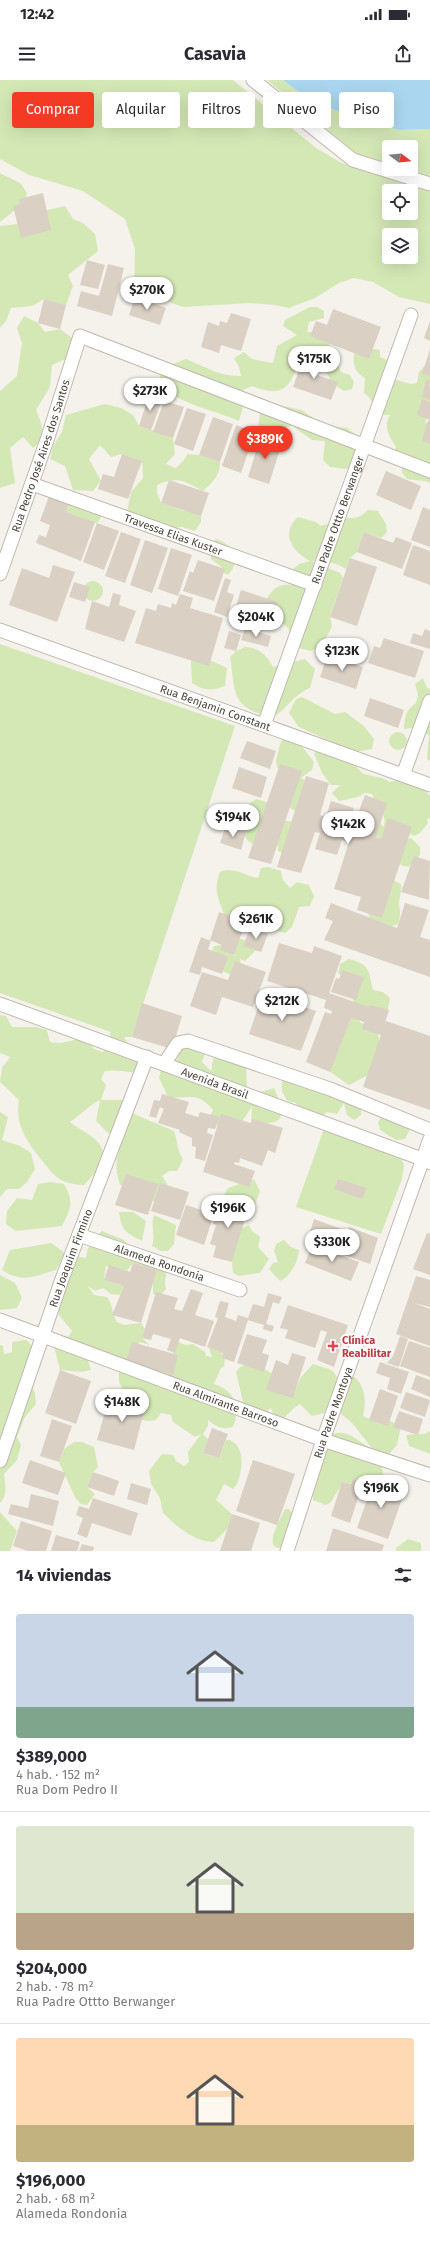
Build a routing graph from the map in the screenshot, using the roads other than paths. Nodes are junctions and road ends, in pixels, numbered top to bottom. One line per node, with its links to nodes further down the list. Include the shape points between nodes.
1 (253, 80): 2 (street, via 353,160)
2 (430, 184)
3 (411, 315): 4 (street, Rua Padre Ottto Berwanger)
4 (364, 446): 5 (street); 6 (street, Rua Pedro José Aires dos Santos, via 80,336); 8 (street, Rua Padre Ottto Berwanger)
5 (430, 471)
6 (32, 484): 7 (street, Rua Pedro José Aires dos Santos); 8 (street, Travessa Elias Kuster)
7 (0, 574)
8 (315, 585): 11 (street, Rua Padre Ottto Berwanger)
9 (0, 630): 11 (street, Rua Benjamin Constant)
10 (430, 701): 12 (street)
11 (264, 725): 12 (street, Rua Benjamin Constant)
12 (403, 775): 13 (street, Rua Benjamin Constant)
13 (430, 785)
14 (0, 1004): 15 (street, Avenida Brasil)
15 (146, 1057): 16 (street, Avenida Brasil); 20 (street, Rua Joaquim Firmino)
16 (164, 1064): 17 (street, via 178,1043 188,1041 330,1089); 19 (street, Avenida Brasil)
17 (430, 1130)
18 (430, 1139): 19 (street, Rua Padre Montoya)
19 (426, 1160): 24 (street, Rua Padre Montoya)
20 (79, 1235): 21 (street, Alameda Rondonia); 23 (street, Rua Joaquim Firmino)
21 (240, 1290)
22 (0, 1320): 23 (street, Rua Almirante Barroso)
23 (42, 1336): 24 (street, Rua Almirante Barroso); 25 (street, Rua Joaquim Firmino)
24 (323, 1440): 26 (street, Rua Almirante Barroso); 27 (street, Rua Padre Montoya)
25 (0, 1461)
26 (430, 1475)
27 (288, 1551)

